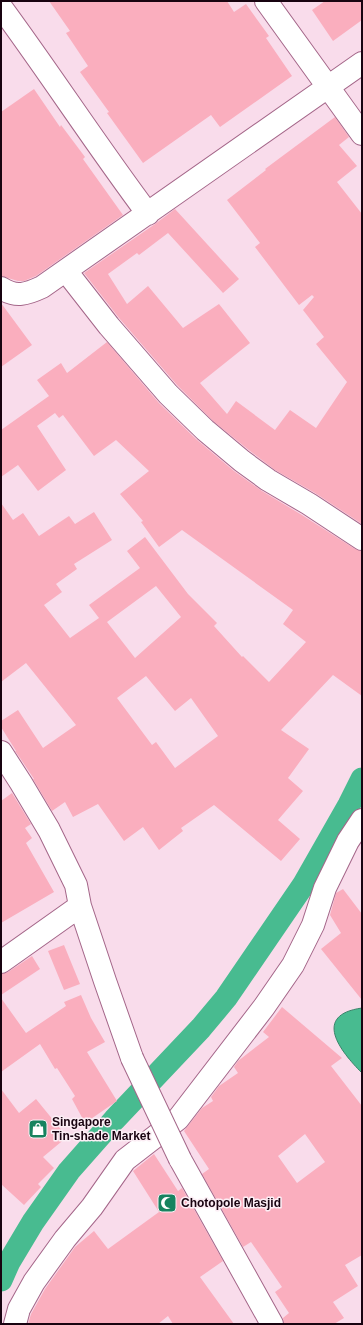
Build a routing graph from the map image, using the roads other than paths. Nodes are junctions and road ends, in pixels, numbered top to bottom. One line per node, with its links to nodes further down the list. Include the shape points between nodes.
1 (266, 1): 4 (street)
2 (1, 7): 6 (street)
3 (362, 63): 4 (street)
4 (328, 87): 5 (street); 6 (street)
5 (362, 134)
6 (148, 214): 7 (street)
7 (66, 271): 8 (street, via 26,294 14,294); 9 (street, via 109,326 168,394 205,430 262,476)
8 (1, 288)
9 (362, 540)
10 (1, 752): 12 (street, via 49,830 76,885)
11 (362, 820): 14 (street, via 348,841 325,888 313,925 293,965 178,1119 125,1160 34,1282 19,1309)
12 (80, 906): 13 (street); 15 (street, bridge, via 132,1058 180,1159)
13 (1, 962)
14 (15, 1324)
15 (272, 1324)

